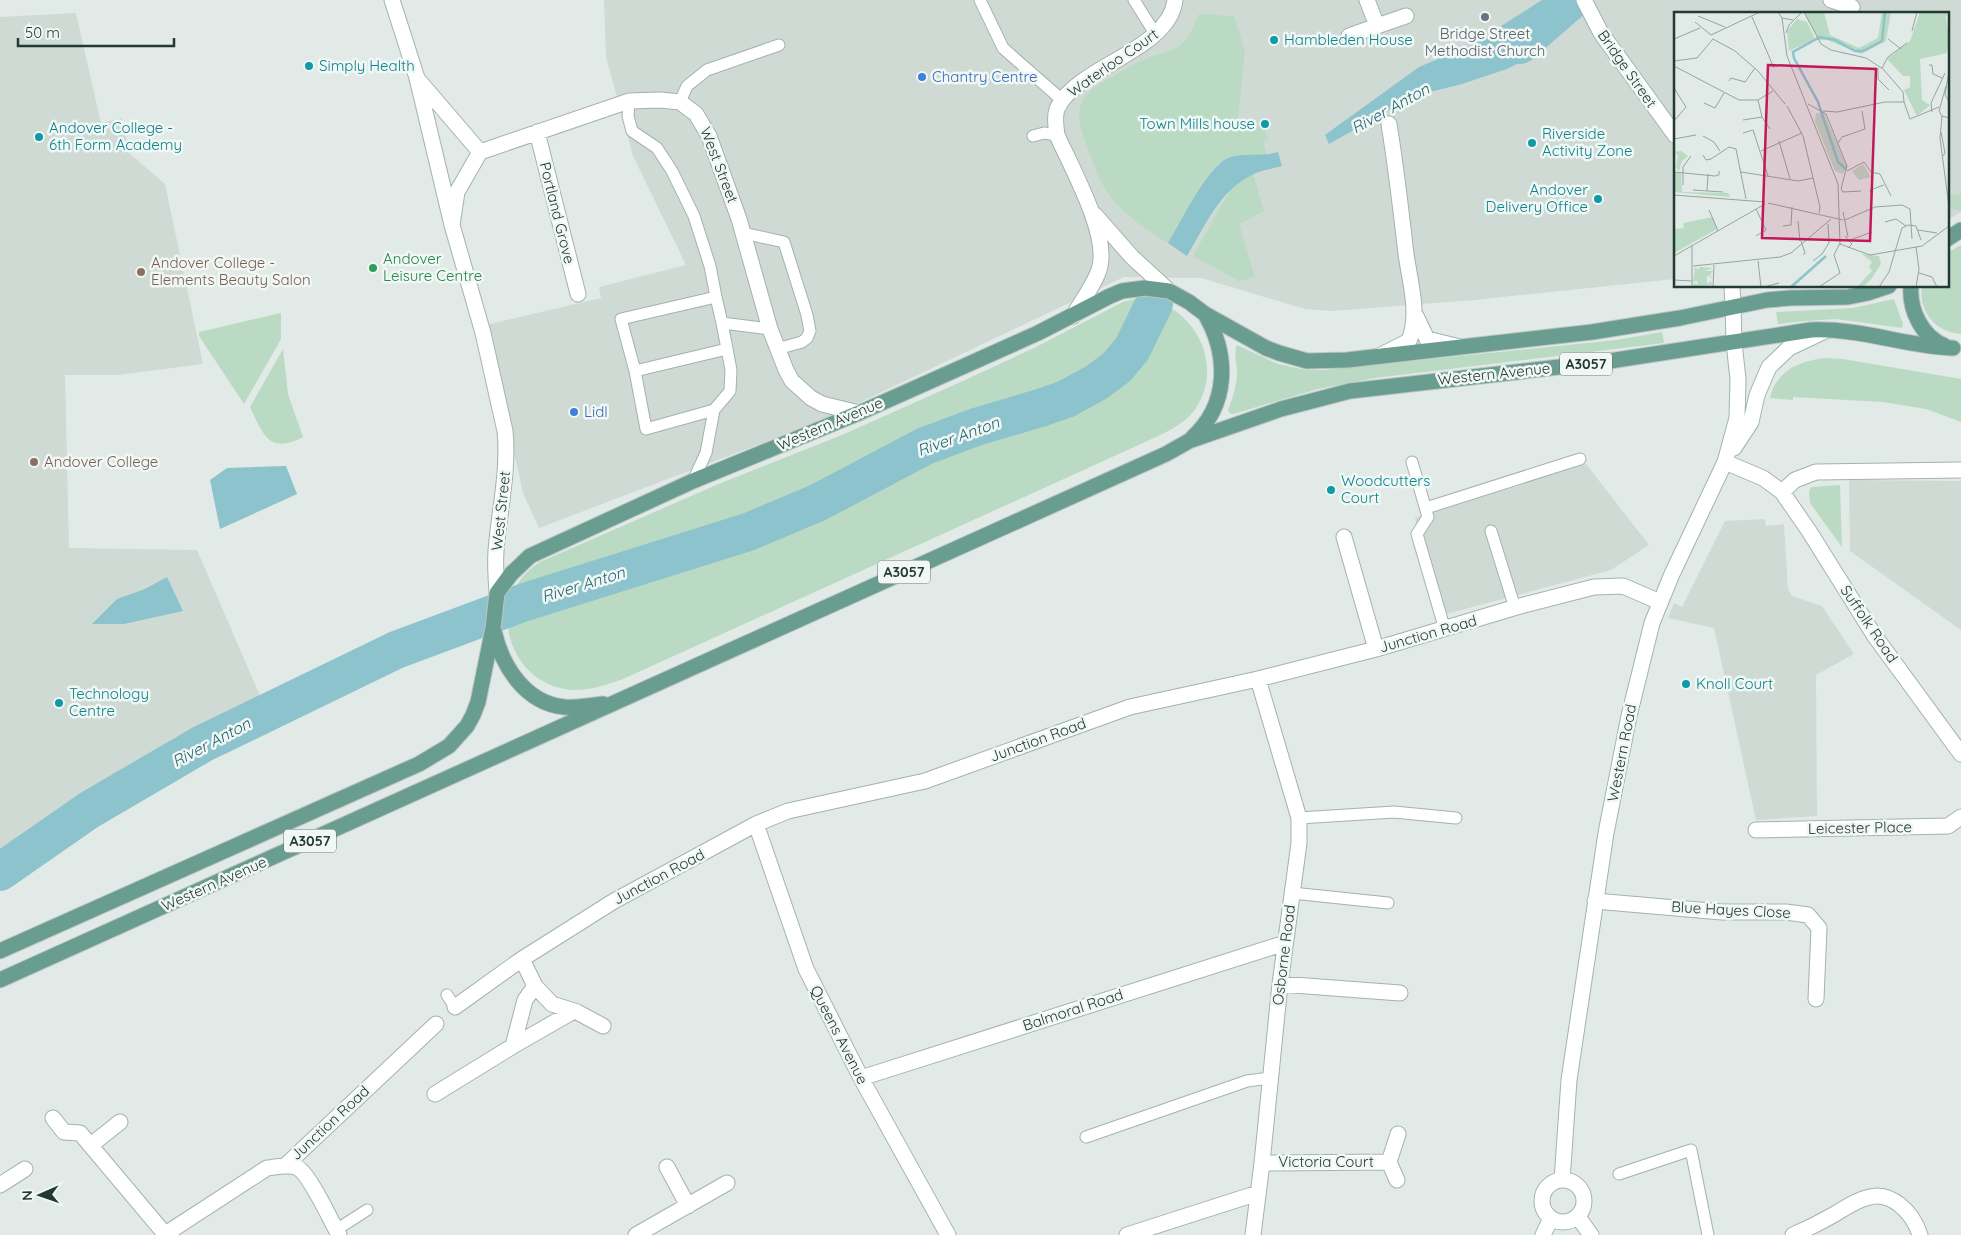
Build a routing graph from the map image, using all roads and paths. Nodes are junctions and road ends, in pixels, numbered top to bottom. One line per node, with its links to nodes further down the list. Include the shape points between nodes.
1 (392, 0): 14 (street, West Street)
2 (980, 0): 15 (lane, via 1003,48)
3 (1134, 0): 11 (lane)
4 (1175, 0): 11 (street, Waterloo Court, via 1171,16)
5 (1368, 0): 10 (street)
6 (1584, 0): 20 (street, Bridge Street, via 1601,33)
7 (1831, 0): 8 (street)
8 (1852, 7)
9 (1411, 14): 10 (street)
10 (1377, 26): 12 (street)
11 (1156, 35): 15 (street, Waterloo Court, via 1097,70)
12 (1349, 36)
13 (780, 45): 17 (lane, via 708,70 687,86)
14 (417, 78): 23 (street); 25 (street, West Street)
15 (1062, 100): 21 (street, Waterloo Court, via 1056,115)
16 (629, 101): 17 (street); 19 (street); 32 (lane, via 632,131 657,148 672,170 694,216)
17 (680, 102): 26 (street, West Street, via 704,124)
18 (1389, 124): 34 (street)
19 (537, 132): 23 (street); 31 (street, Portland Grove)
20 (1674, 134)
21 (1057, 135): 22 (lane); 24 (street, Waterloo Court)
22 (1033, 136)
23 (480, 152): 25 (street, West Street, via 457,192)
24 (1090, 210): 30 (street, Waterloo Court, via 1132,257); 36 (street, Waterloo Court, via 1101,242 1100,267)
25 (452, 225): 59 (street, West Street, via 483,333 505,432 505,479 496,551)
26 (743, 233): 38 (street, West Street); 44 (lane, via 784,242 809,319 807,338)
27 (1732, 288): 33 (street)
28 (1881, 288): 33 (main road, Western Avenue / A3057, via 1858,295 1790,298)
29 (1911, 288): 42 (main road, A3057, via 1914,310 1925,332 1938,343)
30 (1170, 291): 35 (main road, Western Avenue / A3057); 36 (main road, Western Avenue / A3057, via 1145,288 1122,292)
31 (578, 294)
32 (716, 297): 37 (lane); 46 (lane, via 621,319)
33 (1733, 306): 40 (street, Western Road); 41 (main road, Western Avenue / A3057, via 1628,327)
34 (1414, 312): 41 (street, via 1427,339); 45 (street, via 1414,329 1409,341)
35 (1205, 314): 45 (main road, Western Avenue / A3057, via 1266,348 1294,358 1322,362); 49 (main road, Western Avenue / A3057, via 1219,347 1220,386 1208,420)
36 (1073, 316): 48 (main road, Western Avenue / A3057)
37 (722, 323): 38 (lane); 43 (lane)
38 (770, 329): 44 (street, West Street)
39 (1830, 329): 40 (main road, Western Avenue / A3057); 42 (main road, Western Avenue / A3057, via 1936,348); 52 (street, via 1789,348 1768,366 1751,422)
40 (1734, 343): 49 (main road, Western Avenue / A3057, via 1604,362 1350,391 1281,409); 52 (street, Western Road, via 1738,402)
41 (1460, 347): 45 (main road, Western Avenue / A3057)
42 (1957, 348)
43 (727, 349): 46 (lane); 47 (lane, via 730,391)
44 (777, 350): 48 (street, West Street, via 800,390 822,404)
45 (1374, 357)
46 (635, 371): 47 (lane, via 646,429)
47 (714, 410): 54 (lane, via 706,452)
48 (859, 413): 54 (main road, Western Avenue / A3057)
49 (1189, 441): 66 (main road, Western Avenue / A3057)
50 (1580, 459): 56 (lane)
51 (1412, 462): 56 (lane)
52 (1725, 462): 55 (street, Suffolk Road, via 1763,478); 60 (street, Western Road)
53 (1961, 470): 55 (street, via 1816,472 1795,480)
54 (693, 480): 59 (main road, Western Avenue / A3057, via 530,556 511,574)
55 (1782, 492): 67 (street, Suffolk Road, via 1874,635)
56 (1426, 508): 63 (lane, via 1428,518 1417,534)
57 (1490, 531): 61 (lane)
58 (1344, 537): 64 (street)
59 (497, 597): 62 (main road, Western Avenue / A3057)
60 (1660, 602): 61 (street, Junction Road, via 1623,586 1594,587); 74 (street, Western Road, via 1629,716)
61 (1515, 608): 63 (street, Junction Road)
62 (493, 628): 66 (main road, Western Avenue / A3057, via 511,674 541,699 574,708); 77 (main road, Western Avenue / A3057, via 473,715 459,737 436,756)
63 (1445, 630): 64 (street, Junction Road)
64 (1376, 649): 65 (street, Junction Road)
65 (1258, 679): 69 (street, Osborne Road); 71 (street, Junction Road, via 1130,707 925,781 788,811)
66 (620, 702): 79 (main road, Western Avenue / A3057)
67 (1961, 754)
68 (1961, 817): 72 (street, Leicester Place, via 1948,826)
69 (1299, 818): 70 (lane, via 1394,812); 73 (street, Osborne Road)
70 (1456, 818)
71 (756, 824): 78 (street, Junction Road, via 614,901); 89 (street, Queens Avenue, via 806,969)
72 (1756, 830)
73 (1292, 892): 75 (lane); 76 (street, Osborne Road)
74 (1595, 901): 83 (street, Blue Hayes Close, via 1722,912 1808,915 1819,928); 104 (street, Western Road, via 1566,1102)
75 (1388, 903)
76 (1285, 943): 80 (street, Osborne Road); 89 (street, Balmoral Road)
77 (0, 951)
78 (522, 960): 81 (street); 84 (street, Junction Road)
79 (0, 980)
80 (1280, 984): 82 (street); 90 (street, Osborne Road)
81 (535, 986): 85 (street, via 552,1004); 88 (street, via 524,1000)
82 (1400, 992)
83 (1816, 999)
84 (451, 1001)
85 (574, 1011): 87 (street); 88 (street)
86 (436, 1024): 99 (street, Junction Road)
87 (603, 1026)
88 (513, 1046): 91 (street)
89 (860, 1078): 115 (street, Queens Avenue)
90 (1270, 1078): 95 (lane, via 1247,1081); 98 (street, Osborne Road)
91 (435, 1094)
92 (53, 1118): 96 (street, via 64,1132 80,1133)
93 (120, 1122): 96 (street)
94 (1398, 1134): 97 (street, Victoria Court)
95 (1086, 1137)
96 (91, 1145): 113 (street)
97 (1389, 1162): 98 (street, Victoria Court); 103 (street, Victoria Court)
98 (1262, 1163): 107 (street, Osborne Road)
99 (285, 1166): 112 (street, via 298,1168 307,1178); 113 (street, Junction Road, via 267,1168)
100 (667, 1167): 108 (street)
101 (25, 1169): 106 (street)
102 (1619, 1174): 120 (lane, via 1691,1150)
103 (1398, 1180)
104 (1562, 1180): 110 (street, via 1575,1184 1584,1195 1583,1208); 111 (street, via 1549,1185 1542,1198)
105 (727, 1183): 108 (street)
106 (0, 1185)
107 (1258, 1194): 116 (street); 117 (street, Osborne Road)
108 (688, 1206): 114 (street)
109 (367, 1210): 112 (lane)
110 (1578, 1216): 111 (street, via 1565,1222); 119 (street)
111 (1551, 1218): 118 (street)
112 (338, 1233)
113 (164, 1235)
114 (636, 1235)
115 (948, 1235)
116 (1127, 1235)
117 (1253, 1235)
118 (1543, 1235)
119 (1592, 1235)
120 (1708, 1235)
121 (1793, 1235): 122 (street, via 1874,1196 1902,1205 1914,1220)
122 (1920, 1235)

